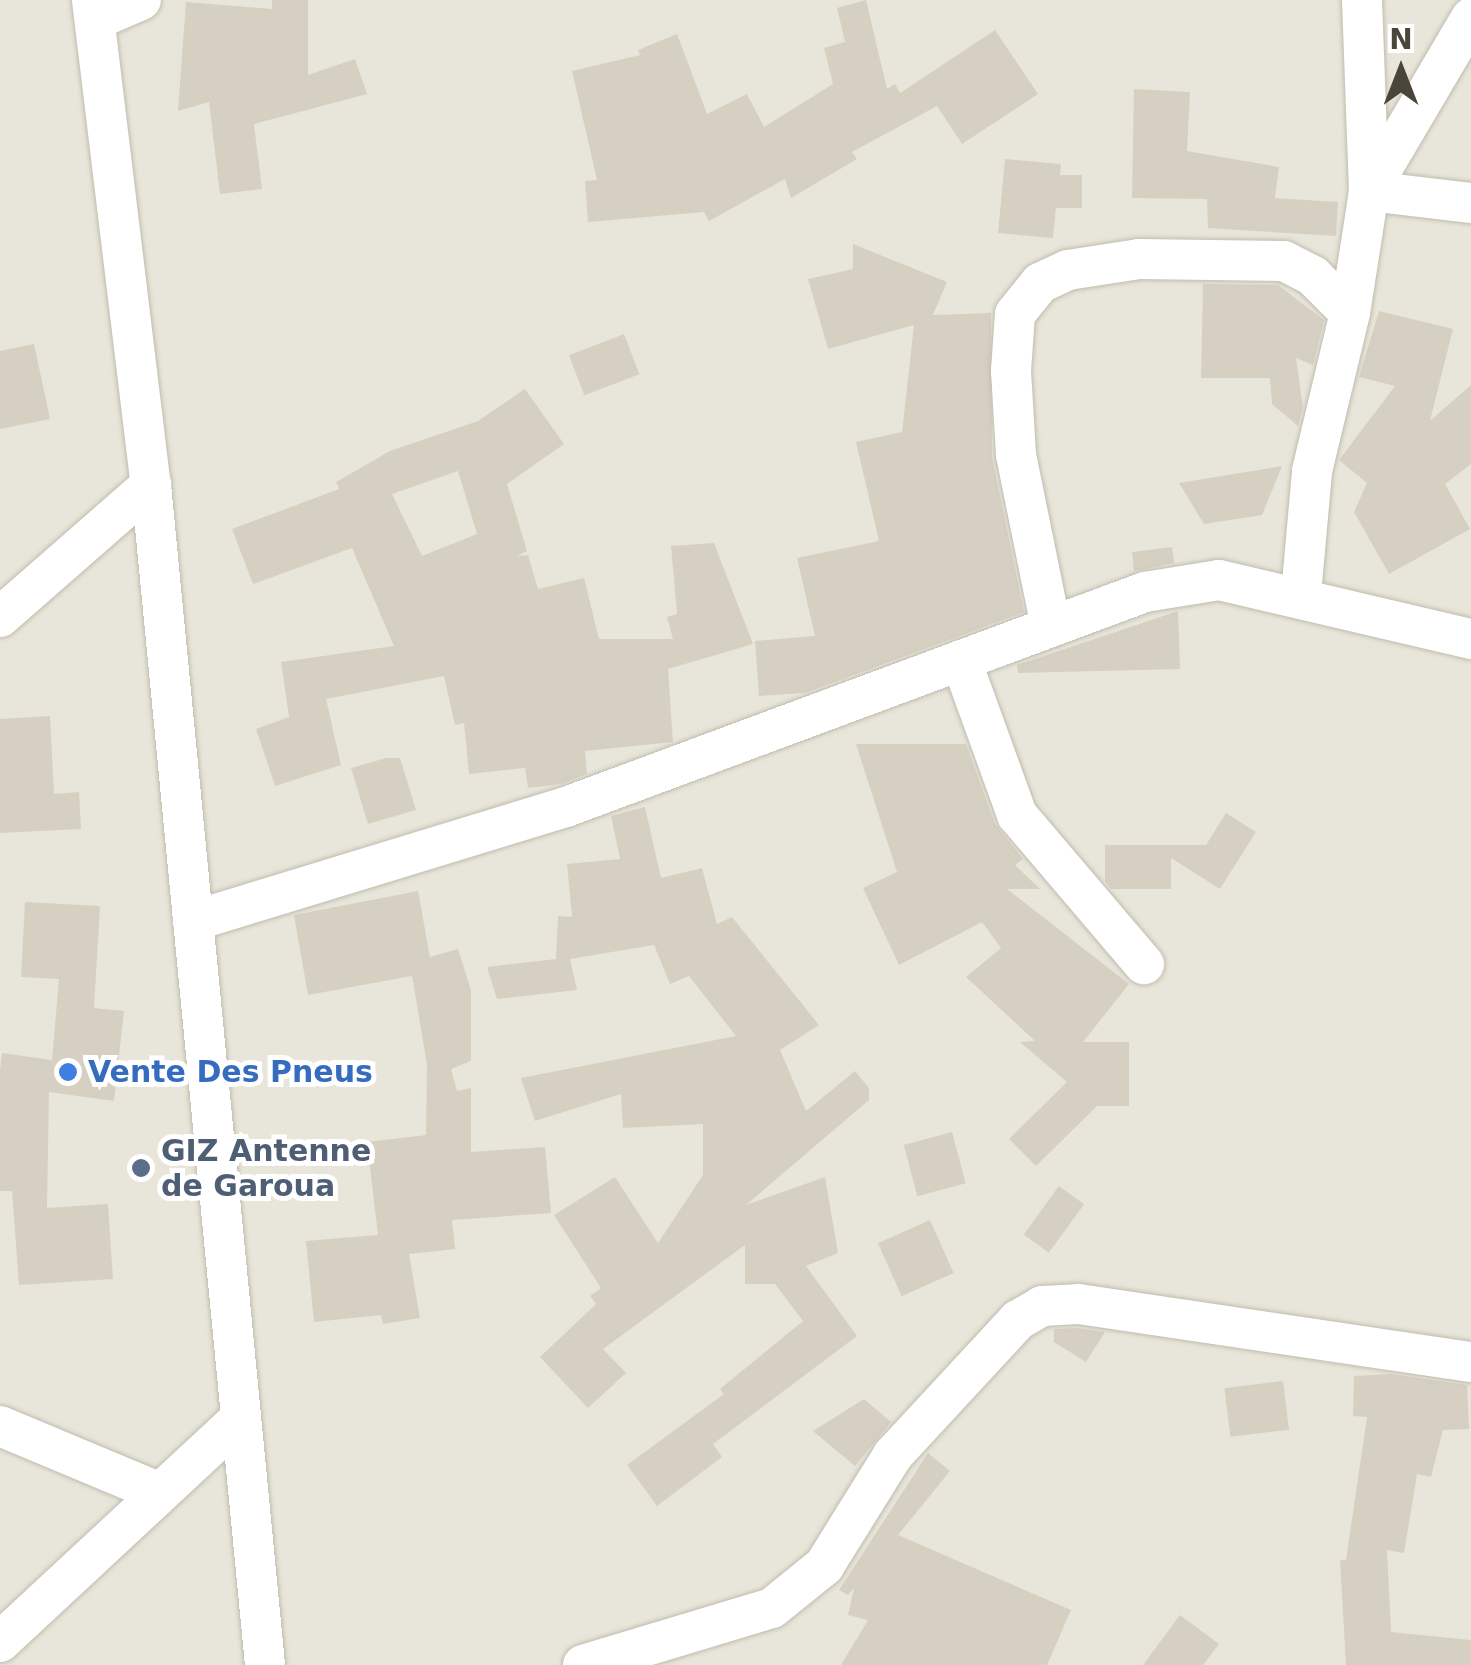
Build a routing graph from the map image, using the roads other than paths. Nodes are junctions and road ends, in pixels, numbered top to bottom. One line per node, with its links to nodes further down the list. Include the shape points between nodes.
1 (141, 0): 3 (street)
2 (1362, 0): 5 (street)
3 (94, 10): 8 (street)
4 (1471, 18): 5 (street)
5 (1368, 191): 6 (street); 7 (street)
6 (1471, 203)
7 (1350, 313): 9 (street, via 1312,471); 11 (street, via 1313,276 1284,261 1139,259 1068,270 1040,283 1015,314 1010,371 1016,455)
8 (151, 485): 10 (street); 14 (street)
9 (1301, 596): 11 (street, via 1218,580 1146,592); 12 (street, via 1382,622)
10 (0, 617)
11 (1052, 626): 13 (street)
12 (1471, 638)
13 (961, 660): 14 (street, via 566,807); 15 (street, via 1017,816)
14 (192, 921): 17 (street)
15 (1144, 964)
16 (1471, 1362): 22 (street, via 1078,1304 1042,1306 1018,1320 893,1455 824,1566 772,1608)
17 (240, 1419): 19 (street); 21 (street)
18 (0, 1426): 19 (street)
19 (160, 1493): 20 (street)
20 (0, 1642)
21 (265, 1665)
22 (582, 1665)

